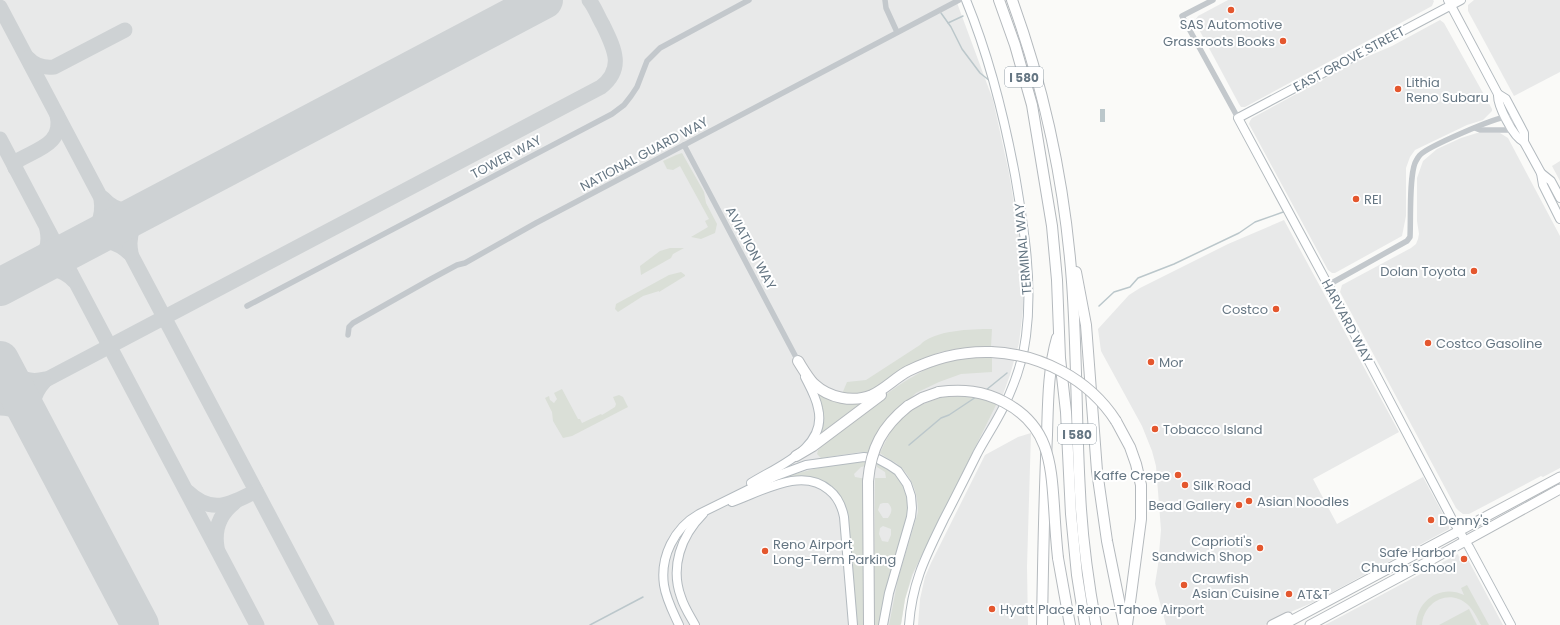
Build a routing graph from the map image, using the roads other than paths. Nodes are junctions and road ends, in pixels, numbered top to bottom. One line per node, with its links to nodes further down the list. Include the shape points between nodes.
1 (749, 0): 22 (street, TOWER WAY, via 660,48 647,61 631,96 612,114)
2 (886, 0): 10 (street, via 886,8)
3 (959, 0): 10 (street, NATIONAL GUARD WAY)
4 (966, 0): 40 (street, TERMINAL WAY, via 976,24 996,93 1022,213 1028,271 1026,334 1021,363 1003,408 920,568 914,588)
5 (999, 0): 23 (highway, I 580, via 1032,105 1052,226)
6 (1012, 0): 20 (highway, I 580, via 1047,116)
7 (1213, 0): 13 (street, HARVARD WAY, via 1182,16)
8 (1461, 0): 9 (street, EAST GROVE STREET)
9 (1450, 3): 11 (street); 13 (street, EAST GROVE STREET)
10 (897, 32): 16 (street, NATIONAL GUARD WAY)
11 (1498, 94): 12 (street, via 1498,103); 15 (street, via 1506,99)
12 (1506, 117): 14 (street); 15 (street)
13 (1238, 118): 21 (street, HARVARD WAY)
14 (1475, 128): 15 (street); 21 (street, via 1420,154 1415,164 1412,182 1410,237 1406,243)
15 (1517, 129): 17 (street, via 1516,136 1524,142)
16 (684, 145): 24 (street, NATIONAL GUARD WAY, via 425,282 353,323 349,327); 25 (street, AVIATION WAY)
17 (1541, 173): 18 (street, via 1551,181); 19 (street, via 1543,185)
18 (1560, 198)
19 (1559, 216)
20 (1069, 243): 44 (highway, I 580, via 1080,493 1086,565); 45 (highway, via 1086,325 1097,471 1107,541)
21 (1328, 285): 32 (street, HARVARD WAY)
22 (247, 306)
23 (1059, 330): 41 (highway, via 1052,355 1047,421); 43 (highway, I 580, via 1072,528)
24 (348, 335)
25 (798, 361): 26 (highway, via 819,388 848,399 872,394); 27 (street, via 817,403 819,417 815,436 806,449)
26 (916, 368): 27 (highway); 46 (highway, bridge, via 947,356 979,352 1012,354 1056,368 1086,387 1106,408 1130,446 1141,485 1141,519)
27 (796, 456): 30 (street)
28 (1560, 477): 32 (main road)
29 (1559, 490): 33 (main road)
30 (726, 500): 31 (street); 39 (street, via 786,472 816,463 869,457 881,460 894,468 902,475 908,487 912,513 893,578)
31 (708, 510): 35 (street, via 682,526 672,542 665,562 665,590); 36 (street, via 686,536 677,562 679,591); 37 (street, via 796,480 813,481 828,489 837,499 843,512)
32 (1459, 531): 33 (street, HARVARD WAY); 34 (main road)
33 (1465, 542): 49 (main road); 50 (street, HARVARD WAY)
34 (1308, 611): 47 (main road, via 1292,614); 48 (main road)
35 (679, 625)
36 (695, 625)
37 (854, 625)
38 (869, 625): 42 (highway, bridge, via 868,481 876,444 890,422 908,406 940,392 965,390 990,395 1016,409 1039,432 1049,457 1058,558)
39 (883, 625)
40 (909, 625)
41 (1042, 625)
42 (1070, 625)
43 (1086, 625)
44 (1096, 625)
45 (1124, 625)
46 (1127, 625)
47 (1272, 625)
48 (1283, 625)
49 (1310, 625)
50 (1511, 625)

